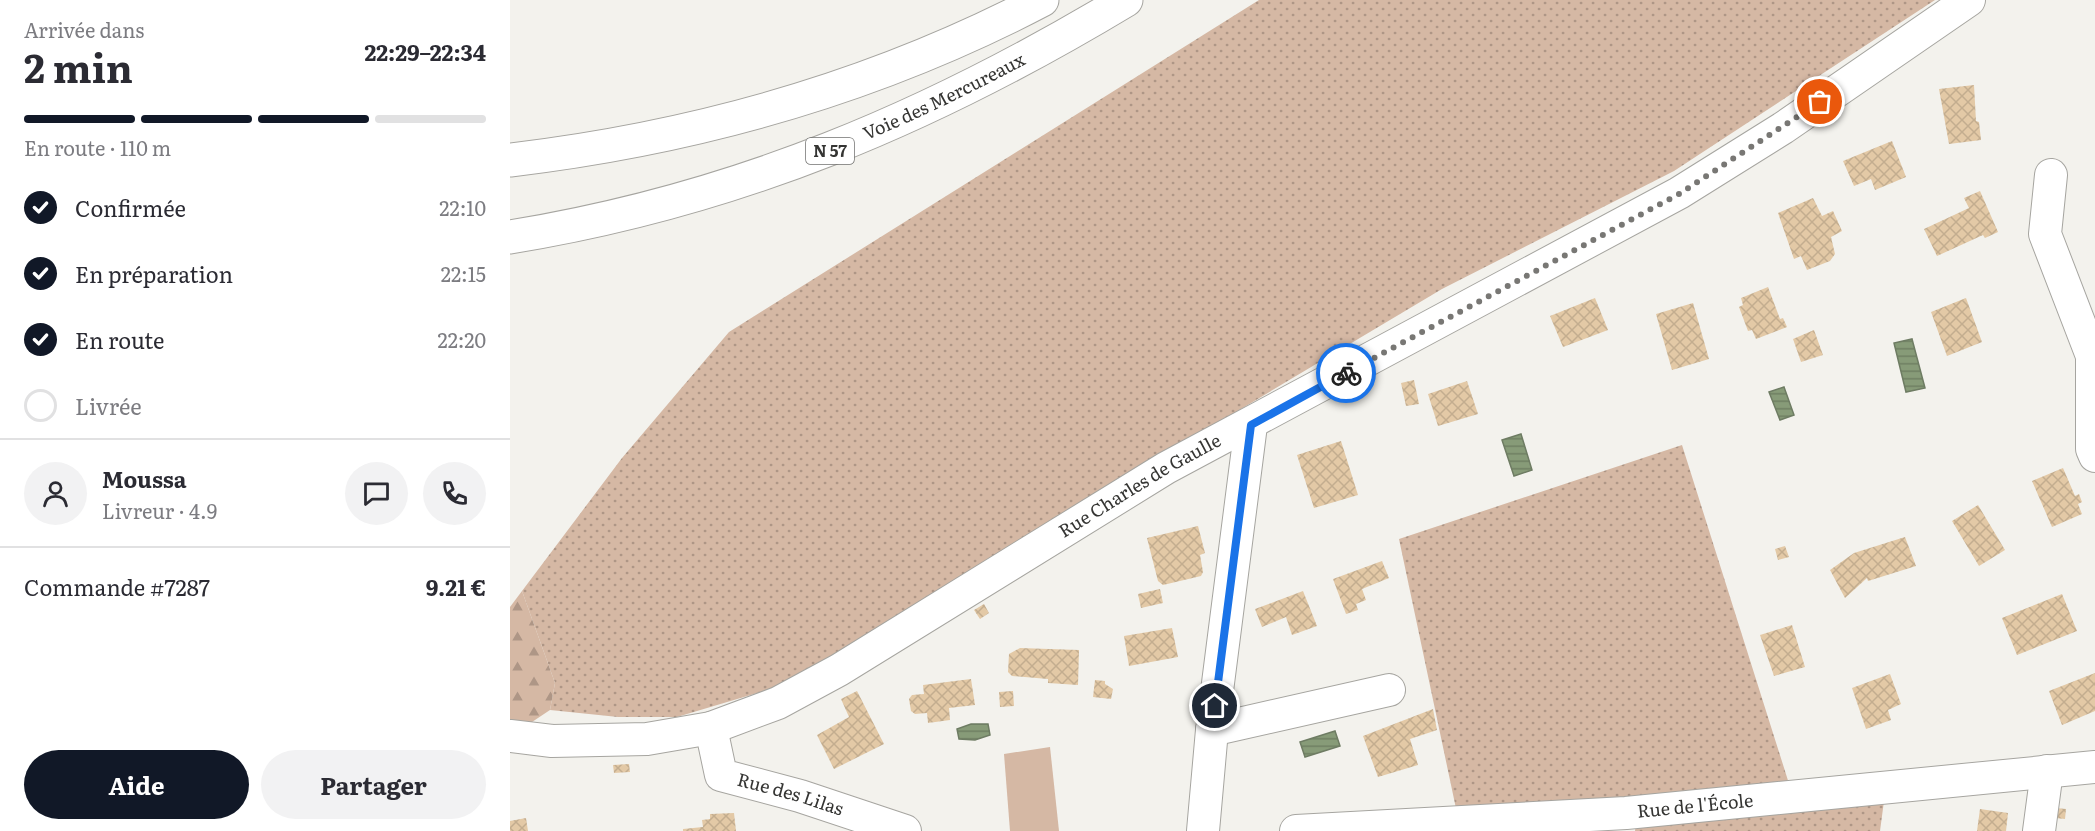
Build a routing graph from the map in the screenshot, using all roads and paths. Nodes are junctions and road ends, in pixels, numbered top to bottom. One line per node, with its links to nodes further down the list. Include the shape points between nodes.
1 (1042, 0): 4 (highway, via 941,49 768,110 637,141)
2 (1126, 0): 6 (highway, Voie des Mercureaux / N 57, via 964,91 834,149 697,196)
3 (1969, 0): 7 (street, Rue Charles de Gaulle, via 1679,194)
4 (510, 160)
5 (2052, 175): 8 (street, via 2045,234 2092,356)
6 (510, 237)
7 (1251, 425): 10 (street, Rue Charles de Gaulle, via 1084,516 839,670 778,704); 11 (street)
8 (2095, 456)
9 (1389, 690): 11 (street)
10 (711, 728): 12 (street, Rue Charles de Gaulle, via 647,739 552,741); 16 (street, Rue des Lilas, via 722,775)
11 (1212, 730): 17 (street)
12 (510, 736)
13 (2095, 767): 14 (street, Rue de l'École)
14 (2047, 771): 15 (street, Rue de l'École, via 1626,813); 19 (street)
15 (1407, 828): 18 (street, Rue de l'École)
16 (905, 831)
17 (1203, 831)
18 (1296, 831)
19 (2039, 831)

